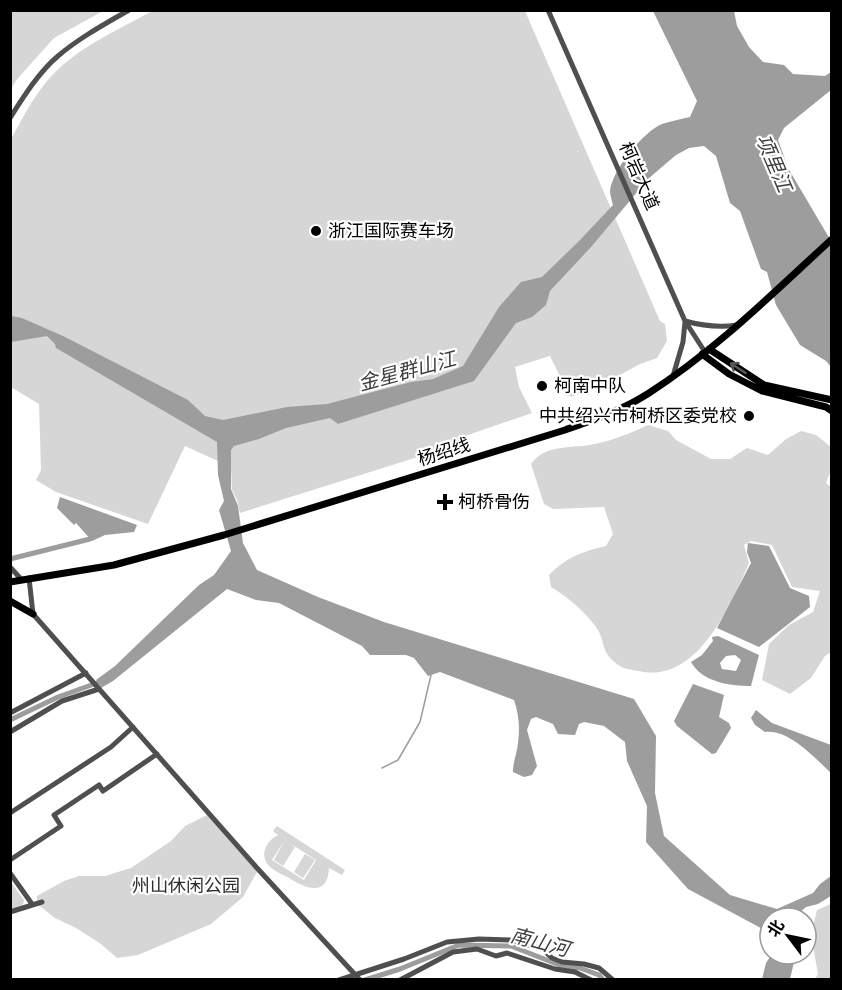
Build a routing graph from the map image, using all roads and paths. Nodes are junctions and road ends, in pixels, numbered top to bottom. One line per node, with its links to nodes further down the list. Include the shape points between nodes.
1 (129, 10): 3 (street, via 58,56 27,91)
2 (548, 10): 5 (street, 柯岩大道)
3 (10, 118)
4 (831, 239): 6 (main road, 杨绍线)
5 (685, 321): 6 (street, via 703,326); 7 (street, 柯岩大道); 8 (street)
6 (737, 325): 7 (main road, 杨绍线)
7 (706, 352): 8 (main road, 杨绍线); 9 (main road, 柯岩大道, one-way to 7, via 764,385); 10 (main road, 柯岩大道, via 729,374 762,391)
8 (673, 376): 12 (main road, 杨绍线, via 610,414 565,430 246,530 114,565)
9 (831, 400)
10 (831, 411)
11 (10, 567): 13 (street)
12 (29, 578): 13 (main road, 杨绍线); 16 (street)
13 (21, 579): 14 (main road, 杨绍线)
14 (10, 582)
15 (10, 601): 16 (main road)
16 (33, 614): 17 (street)
17 (86, 673): 18 (street); 19 (street)
18 (99, 689): 20 (street); 21 (street, via 62,701)
19 (10, 713)
20 (133, 728): 22 (street); 23 (street, via 111,747)
21 (10, 732)
22 (157, 754): 24 (street, via 103,791 99,785 54,815 61,826); 32 (street)
23 (10, 813)
24 (10, 860)
25 (10, 873): 27 (street)
26 (42, 902): 27 (street)
27 (32, 904): 28 (street)
28 (10, 912)
29 (479, 939): 30 (street); 31 (street, via 510,940 542,949 562,962); 32 (street, via 447,942)
30 (477, 949): 34 (street, via 453,952); 35 (street, via 496,956 507,953)
31 (599, 968): 35 (street); 36 (street)
32 (358, 977): 33 (street)
33 (339, 980)
34 (400, 980)
35 (591, 980)
36 (613, 980)

